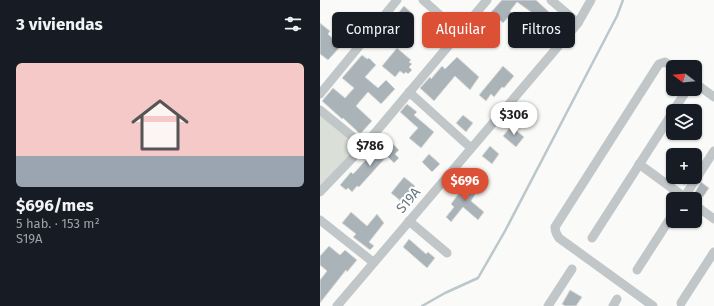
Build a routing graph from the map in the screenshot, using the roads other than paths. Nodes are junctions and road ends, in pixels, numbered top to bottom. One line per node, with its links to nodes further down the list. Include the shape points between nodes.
1 (397, 0): 13 (street)
2 (423, 0): 6 (street)
3 (487, 0): 7 (street)
4 (551, 0): 8 (street)
5 (591, 0): 8 (street, S19A)
6 (437, 12)
7 (477, 12)
8 (578, 23): 18 (street, S19A)
9 (446, 48): 12 (street)
10 (666, 63): 38 (street, via 657,67 555,227 555,233 559,238)
11 (702, 88): 14 (street)
12 (409, 92): 17 (street); 18 (street)
13 (320, 94)
14 (714, 97)
15 (320, 110): 17 (street)
16 (666, 122): 20 (street)
17 (364, 146): 21 (street)
18 (471, 148): 27 (street, S19A)
19 (714, 151): 23 (street)
20 (639, 164): 22 (street); 29 (street)
21 (320, 192)
22 (677, 192)
23 (689, 192)
24 (702, 210): 25 (street)
25 (714, 219)
26 (320, 220): 32 (street)
27 (409, 220): 31 (street); 32 (street, S19A)
28 (666, 225): 34 (street)
29 (592, 238)
30 (714, 252): 35 (street)
31 (447, 253)
32 (373, 262): 36 (street, S19A)
33 (572, 269): 37 (street)
34 (637, 270)
35 (681, 303)
36 (337, 306)
37 (548, 306)
38 (653, 306)

